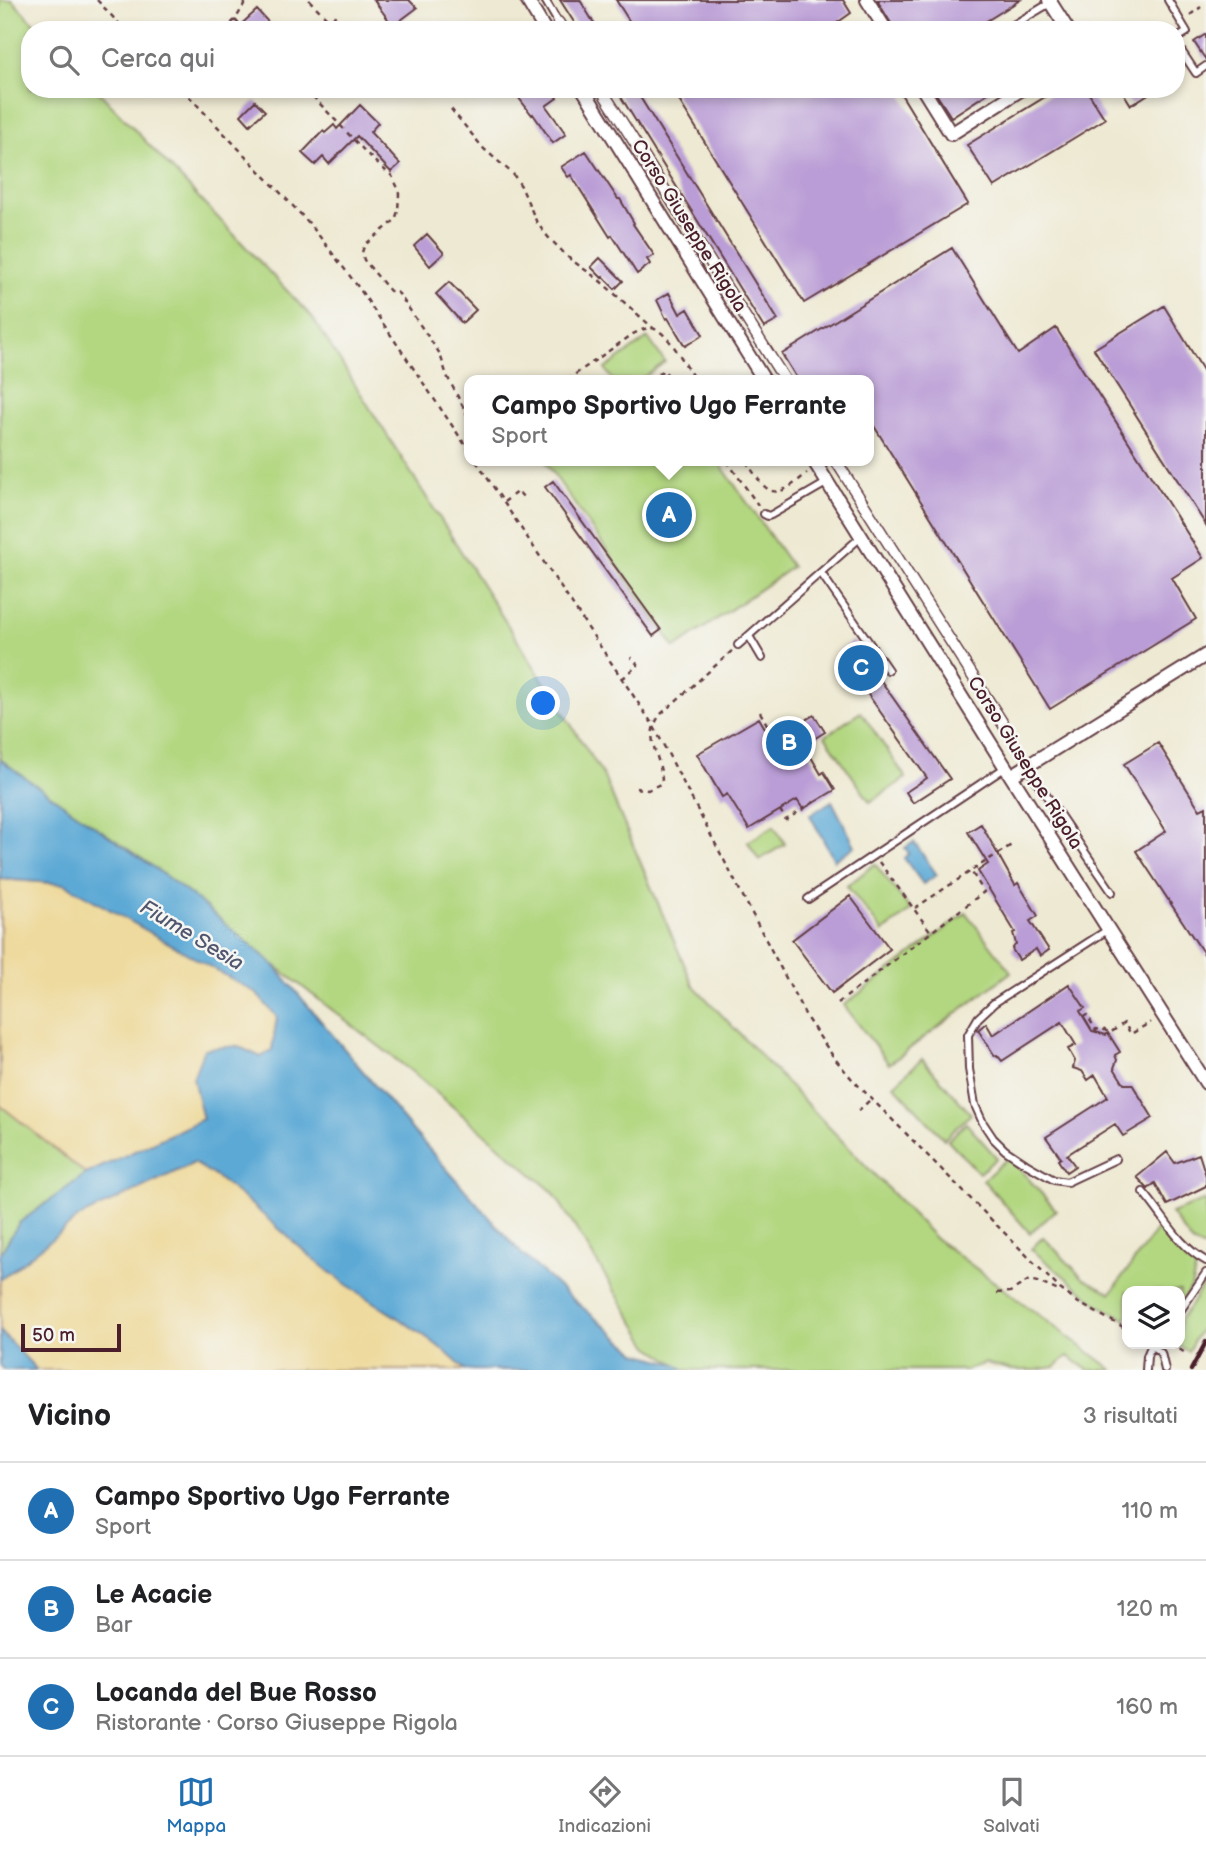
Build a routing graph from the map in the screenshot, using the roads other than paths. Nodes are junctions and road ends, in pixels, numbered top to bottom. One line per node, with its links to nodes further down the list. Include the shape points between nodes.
1 (527, 0): 7 (street)
2 (544, 0): 6 (lane)
3 (867, 0): 10 (street)
4 (1168, 0): 13 (lane)
5 (1050, 1): 11 (lane); 12 (street)
6 (551, 10): 7 (lane); 9 (lane)
7 (538, 18): 8 (street)
8 (540, 21)
9 (558, 21)
10 (880, 21)
11 (1019, 21)
12 (1062, 21)
13 (1181, 21)
14 (1185, 55): 15 (lane, via 1196,73)
15 (1206, 66)
16 (589, 98): 20 (street, Corso Giuseppe Rigola)
17 (607, 98): 21 (street)
18 (929, 98): 19 (street, via 951,134)
19 (1008, 98)
20 (761, 375)
21 (782, 375)
22 (818, 466): 24 (street, Corso Giuseppe Rigola)
23 (839, 466): 33 (street)
24 (828, 482): 25 (lane, via 771,515); 26 (street, Corso Giuseppe Rigola)
25 (764, 514)
26 (862, 536): 27 (lane); 35 (street, Corso Giuseppe Rigola)
27 (821, 573): 28 (lane); 32 (lane)
28 (749, 636): 29 (lane); 31 (lane)
29 (738, 645)
30 (1206, 655): 34 (street)
31 (762, 658)
32 (888, 670)
33 (1007, 730)
34 (1027, 767): 35 (street); 36 (lane)
35 (1009, 772): 37 (lane); 38 (street, Corso Giuseppe Rigola)
36 (1112, 892)
37 (808, 899)
38 (1108, 929): 39 (street, Corso Giuseppe Rigola); 40 (lane, via 978,1018 968,1035 969,1069 983,1123 1005,1150 1026,1164 1067,1182)
39 (1206, 1083)
40 (1116, 1159)
41 (1143, 1192): 42 (lane, via 1181,1243)
42 (1206, 1261)
43 (1206, 1273): 44 (lane)
44 (1185, 1304)
45 (1149, 1349): 47 (lane)
46 (1157, 1349): 48 (lane)
47 (1146, 1370)
48 (1165, 1370)

